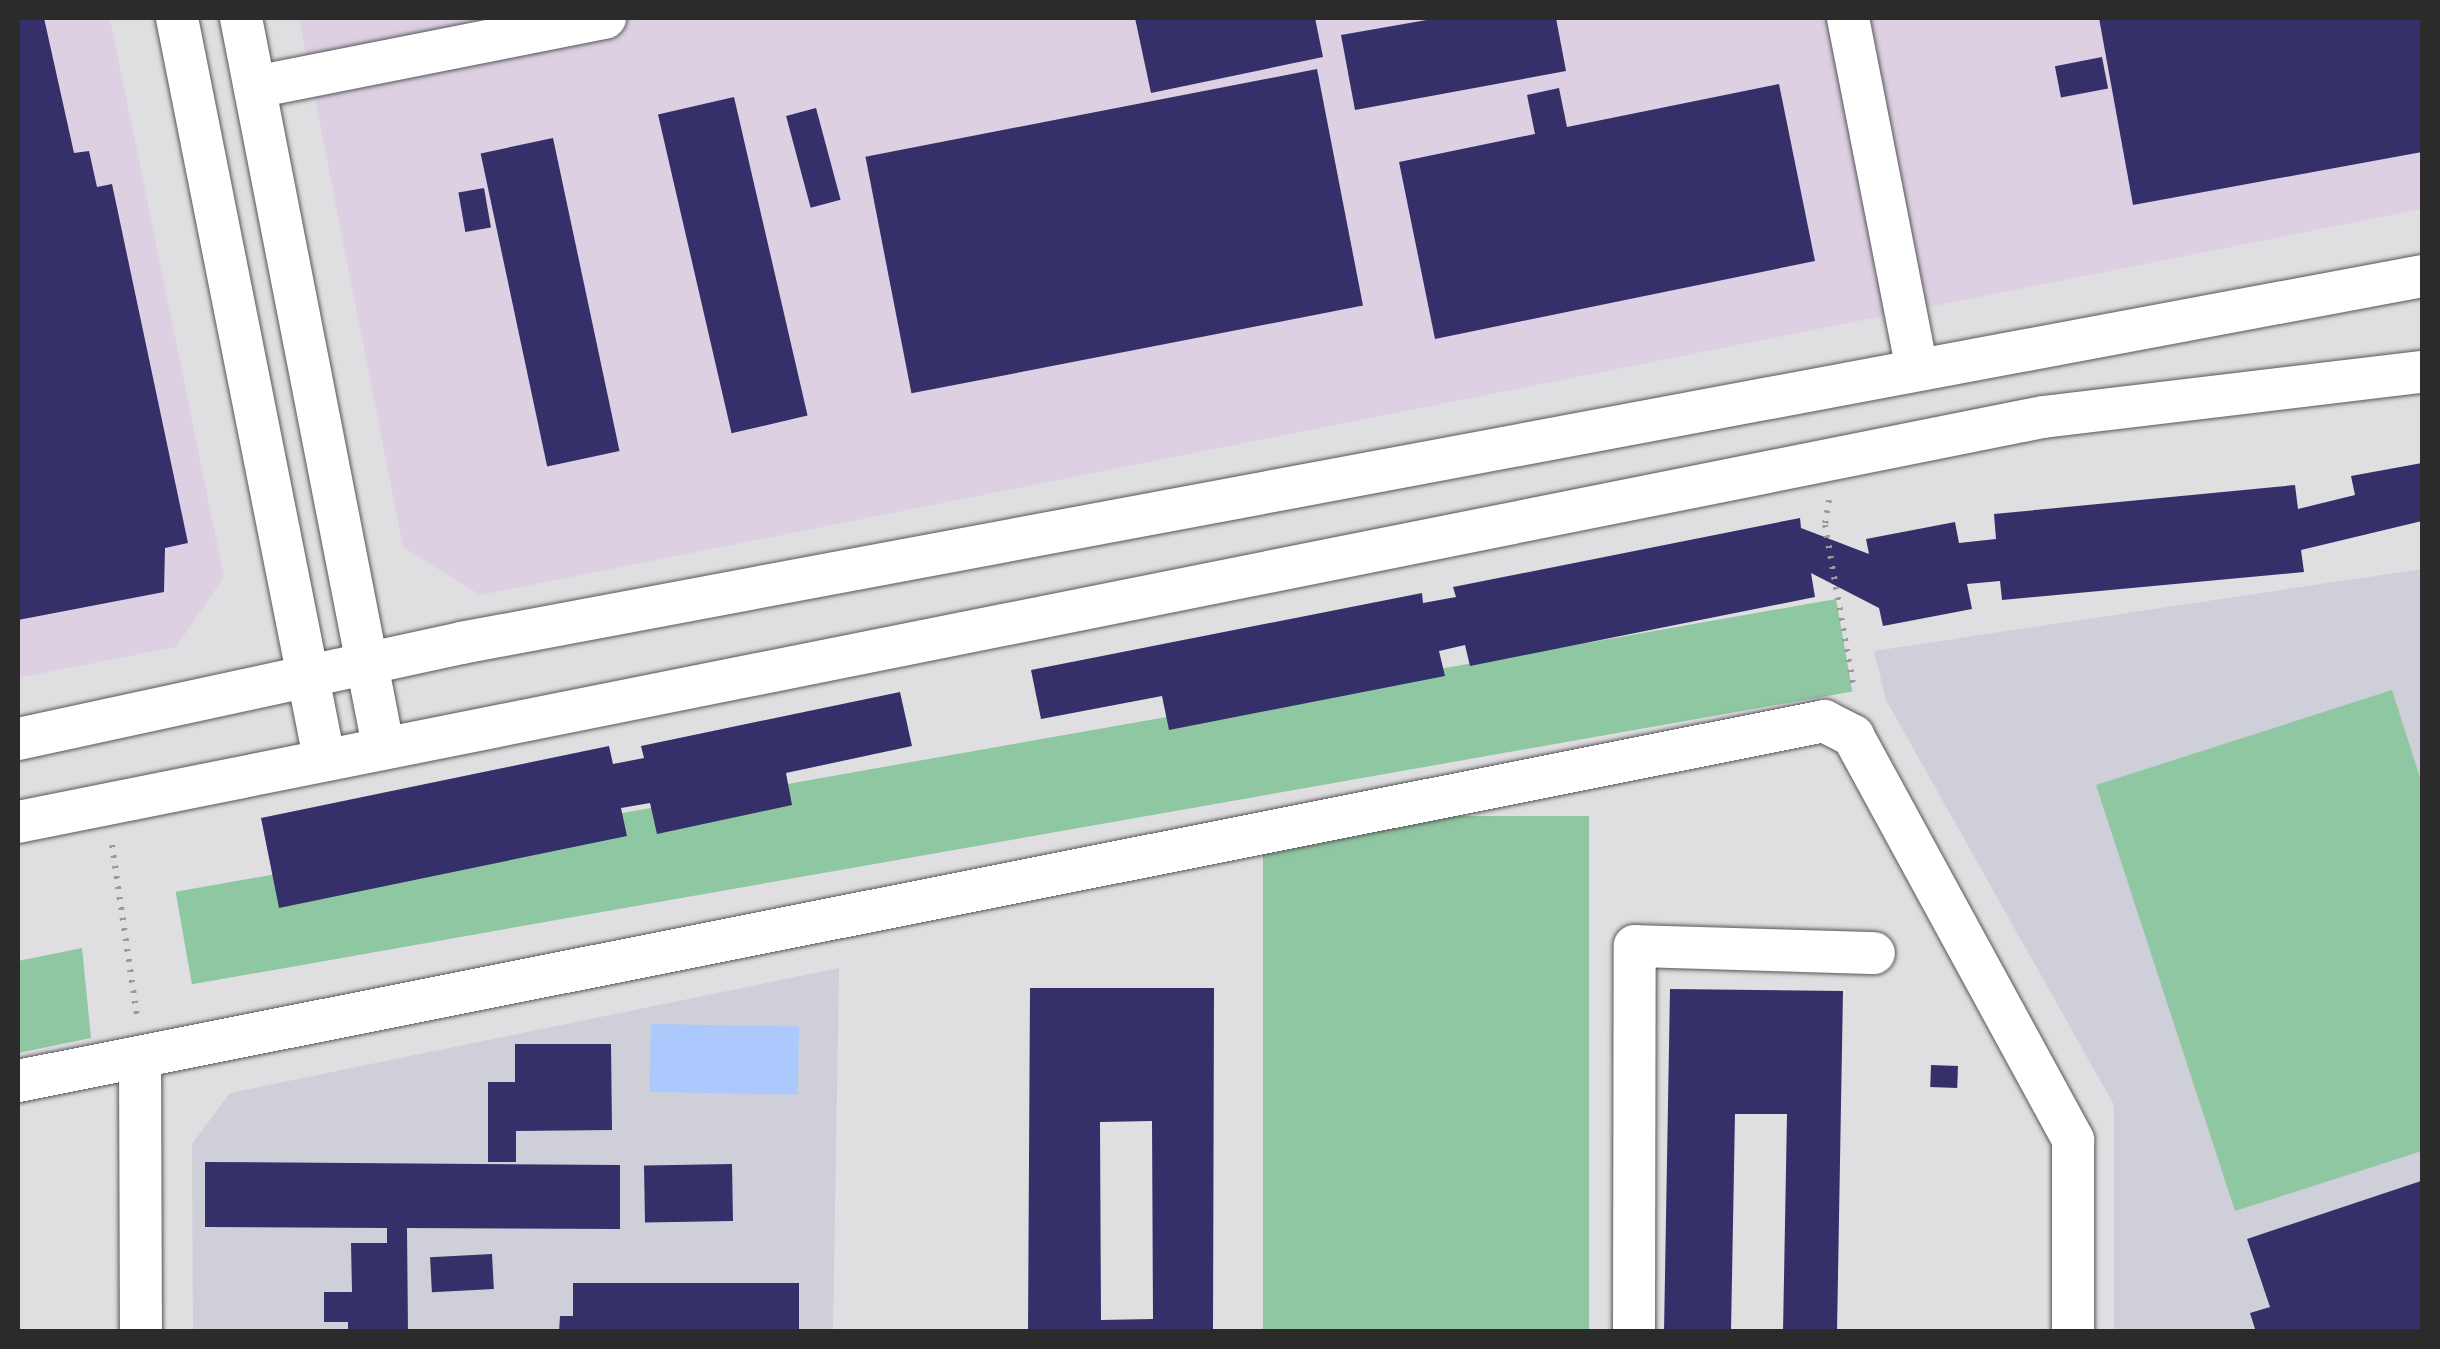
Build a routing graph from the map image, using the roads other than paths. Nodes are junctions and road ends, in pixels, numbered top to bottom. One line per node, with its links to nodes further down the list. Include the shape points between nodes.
1 (177, 18): 10 (street)
2 (241, 18): 5 (street)
3 (606, 18): 5 (street)
4 (1848, 18): 7 (street)
5 (256, 87): 9 (street)
6 (2422, 276): 7 (street)
7 (1917, 369): 9 (street)
8 (2422, 372): 12 (street, via 2043,418)
9 (368, 664): 10 (street); 12 (street)
10 (308, 678): 11 (street); 13 (street)
11 (18, 739)
12 (383, 746): 13 (street)
13 (324, 758): 14 (street)
14 (18, 822)
15 (1874, 952): 19 (street, via 1635,946)
16 (140, 1058): 17 (street); 18 (street); 20 (street, via 1824,721 1853,736 2073,1140)
17 (18, 1082)
18 (141, 1332)
19 (1634, 1332)
20 (2073, 1332)

